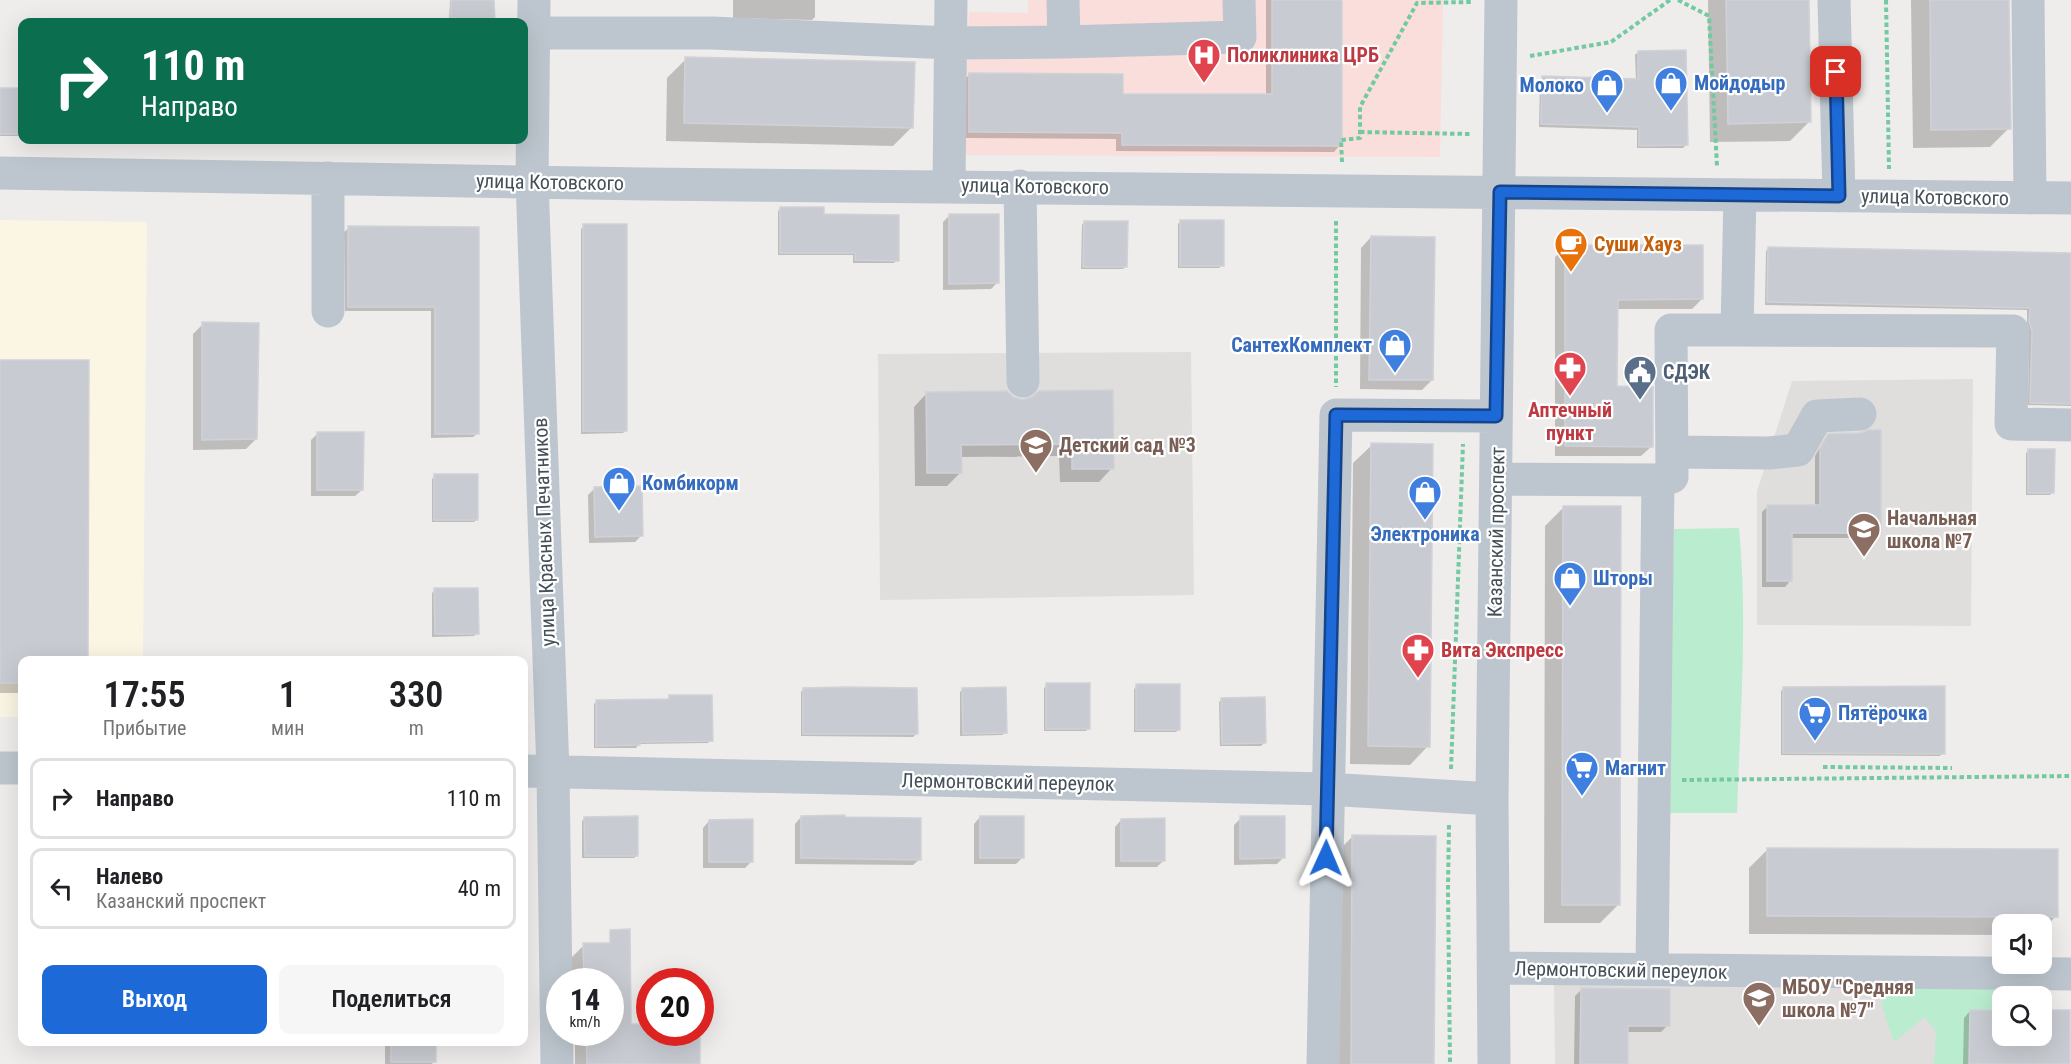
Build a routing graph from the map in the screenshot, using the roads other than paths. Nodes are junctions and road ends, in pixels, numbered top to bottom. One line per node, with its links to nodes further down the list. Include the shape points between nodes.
1 (534, 0): 8 (street, улица Красных Печатников)
2 (951, 0): 10 (street)
3 (1063, 0): 9 (street)
4 (1239, 0): 9 (street, via 1239,37)
5 (1502, 0): 16 (street, Казанский проспект)
6 (1834, 0): 18 (street)
7 (2028, 0): 19 (street)
8 (533, 33): 10 (street, via 712,33); 13 (street, улица Красных Печатников)
9 (1064, 42): 10 (street)
10 (951, 43): 14 (street)
11 (0, 173): 12 (street, улица Котовского)
12 (328, 178): 13 (street, улица Котовского); 21 (street)
13 (532, 180): 14 (street, улица Котовского); 31 (street, улица Красных Печатников)
14 (949, 186): 15 (street, улица Котовского)
15 (1020, 186): 16 (street, улица Котовского); 23 (street)
16 (1500, 192): 17 (street, улица Котовского); 25 (street, Казанский проспект)
17 (1740, 195): 18 (street, улица Котовского); 22 (street)
18 (1839, 196): 19 (street, улица Котовского)
19 (2031, 198): 20 (street, улица Котовского)
20 (2071, 198)
21 (328, 311)
22 (1737, 330): 26 (street, via 2013,331 2011,424); 27 (street, via 1671,330)
23 (1023, 381)
24 (1860, 414): 27 (street, via 1817,417 1798,450)
25 (1496, 416): 28 (street, Казанский проспект); 32 (street, via 1336,415)
26 (2071, 425)
27 (1665, 466): 28 (street); 35 (street)
28 (1497, 479): 33 (street, Казанский проспект)
29 (0, 768): 30 (street)
30 (18, 768)
31 (538, 771): 32 (street, Лермонтовский переулок); 37 (street, улица Красных Печатников)
32 (1328, 789): 33 (street, Лермонтовский переулок); 38 (street)
33 (1492, 799): 34 (street, Казанский проспект)
34 (1494, 968): 35 (street, Лермонтовский переулок); 39 (street, Казанский проспект)
35 (1653, 970): 36 (street, Лермонтовский переулок)
36 (2071, 974)
37 (557, 1064)
38 (1323, 1064)
39 (1494, 1064)

